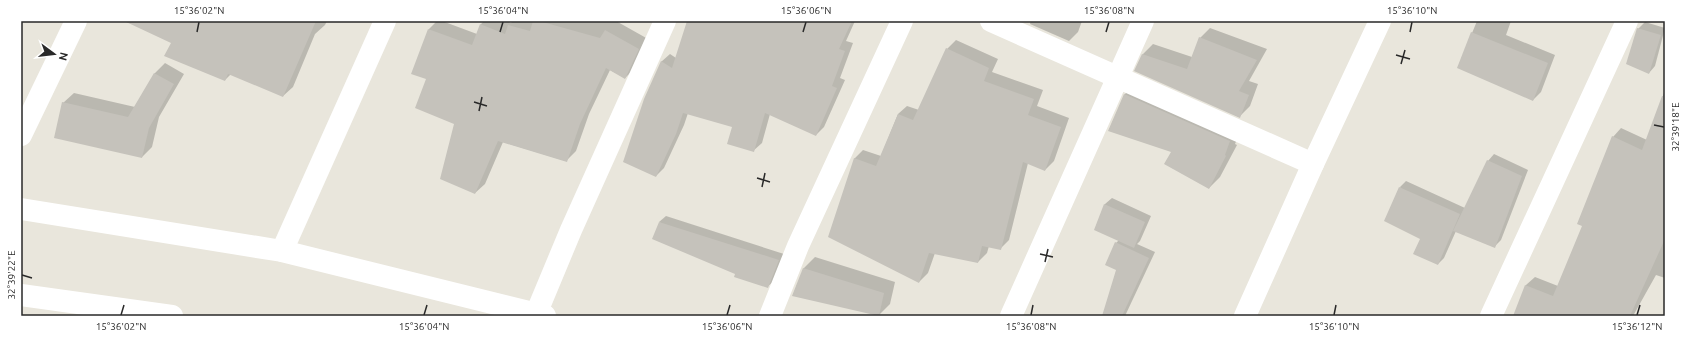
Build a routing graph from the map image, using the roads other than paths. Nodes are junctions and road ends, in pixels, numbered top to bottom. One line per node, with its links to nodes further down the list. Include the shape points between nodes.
1 (76, 21): 10 (street)
2 (385, 21): 13 (street)
3 (665, 21): 15 (street, via 571,230)
4 (902, 21): 17 (street, via 798,246)
5 (991, 21): 9 (street)
6 (1142, 21): 9 (street)
7 (1380, 21): 11 (street)
8 (1627, 21): 20 (street)
9 (1116, 78): 11 (street); 18 (street)
10 (21, 135)
11 (1313, 164): 19 (street)
12 (21, 209): 13 (street)
13 (282, 251): 15 (street)
14 (21, 295): 16 (street)
15 (541, 315)
16 (172, 316)
17 (770, 316)
18 (1011, 316)
19 (1245, 316)
20 (1490, 316)

